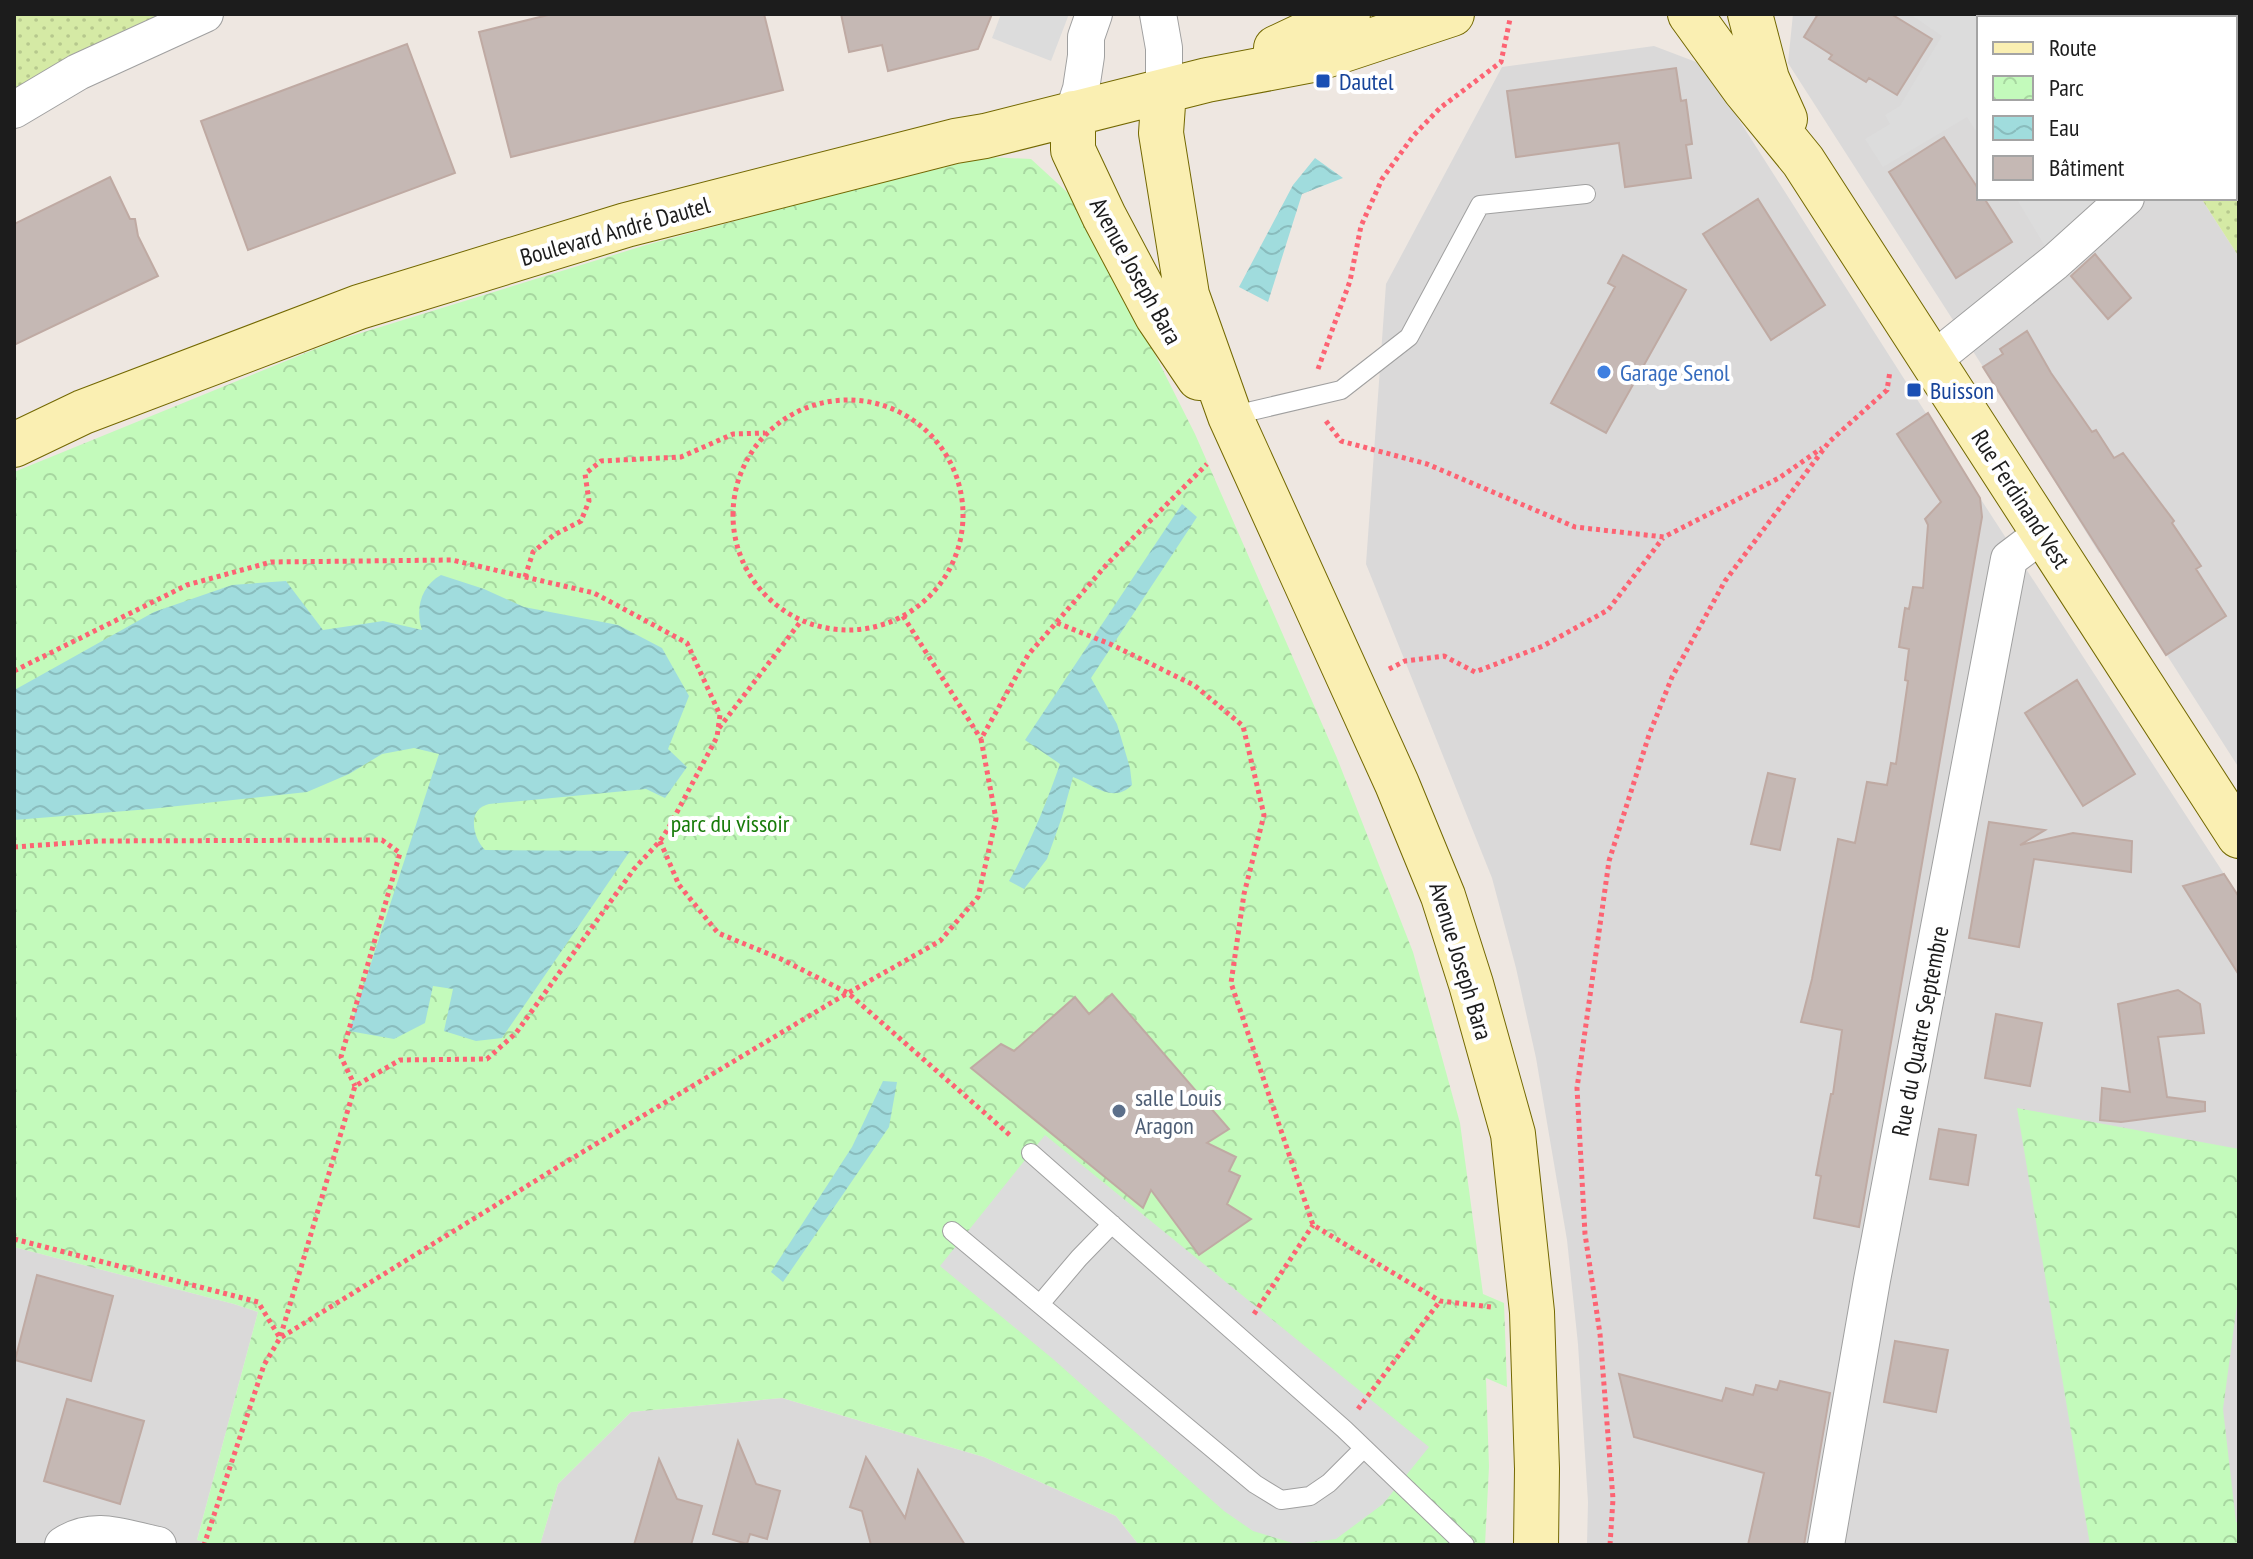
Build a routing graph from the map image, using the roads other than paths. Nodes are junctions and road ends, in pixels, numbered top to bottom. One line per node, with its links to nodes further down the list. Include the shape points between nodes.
1 (205, 14): 10 (street, via 78,72)
2 (1094, 14): 11 (street)
3 (1158, 14): 9 (street)
4 (1348, 14): 8 (street, Boulevard André Dautel, via 1288,41)
5 (1452, 14): 8 (street, Boulevard André Dautel, via 1313,60)
6 (1690, 14): 12 (street, Rue Ferdinand Vest)
7 (1750, 14): 12 (street, Rue Ferdinand Vest, via 1767,79)
8 (1234, 74): 9 (street, Boulevard André Dautel)
9 (1164, 91): 11 (street, Boulevard André Dautel); 16 (street, Avenue Joseph Bara, via 1161,133 1187,295)
10 (14, 110)
11 (1073, 113): 16 (street, Avenue Joseph Bara, via 1073,150 1104,216 1157,316); 17 (street, Boulevard André Dautel, via 626,225 359,307 83,412)
12 (1803, 161): 15 (street, Rue Ferdinand Vest)
13 (1586, 194): 16 (lane, via 1480,205 1409,337 1341,390 1310,395)
14 (2124, 200): 15 (street)
15 (1932, 361): 18 (street, Rue Ferdinand Vest)
16 (1237, 430): 28 (street, Avenue Joseph Bara, via 1443,896 1513,1134 1532,1312)
17 (14, 445)
18 (2042, 534): 19 (street, Rue Ferdinand Vest); 29 (street, Rue du Quatre Septembre, via 2009,559)
19 (2239, 836)
20 (1031, 1153): 21 (lane)
21 (1112, 1224): 23 (lane); 24 (lane)
22 (952, 1231): 23 (lane)
23 (1040, 1304): 24 (lane, via 1281,1500 1310,1496)
24 (1364, 1448): 27 (lane)
25 (63, 1545): 26 (street, via 80,1535 104,1533)
26 (158, 1545)
27 (1465, 1545)
28 (1536, 1545)
29 (1826, 1545)

